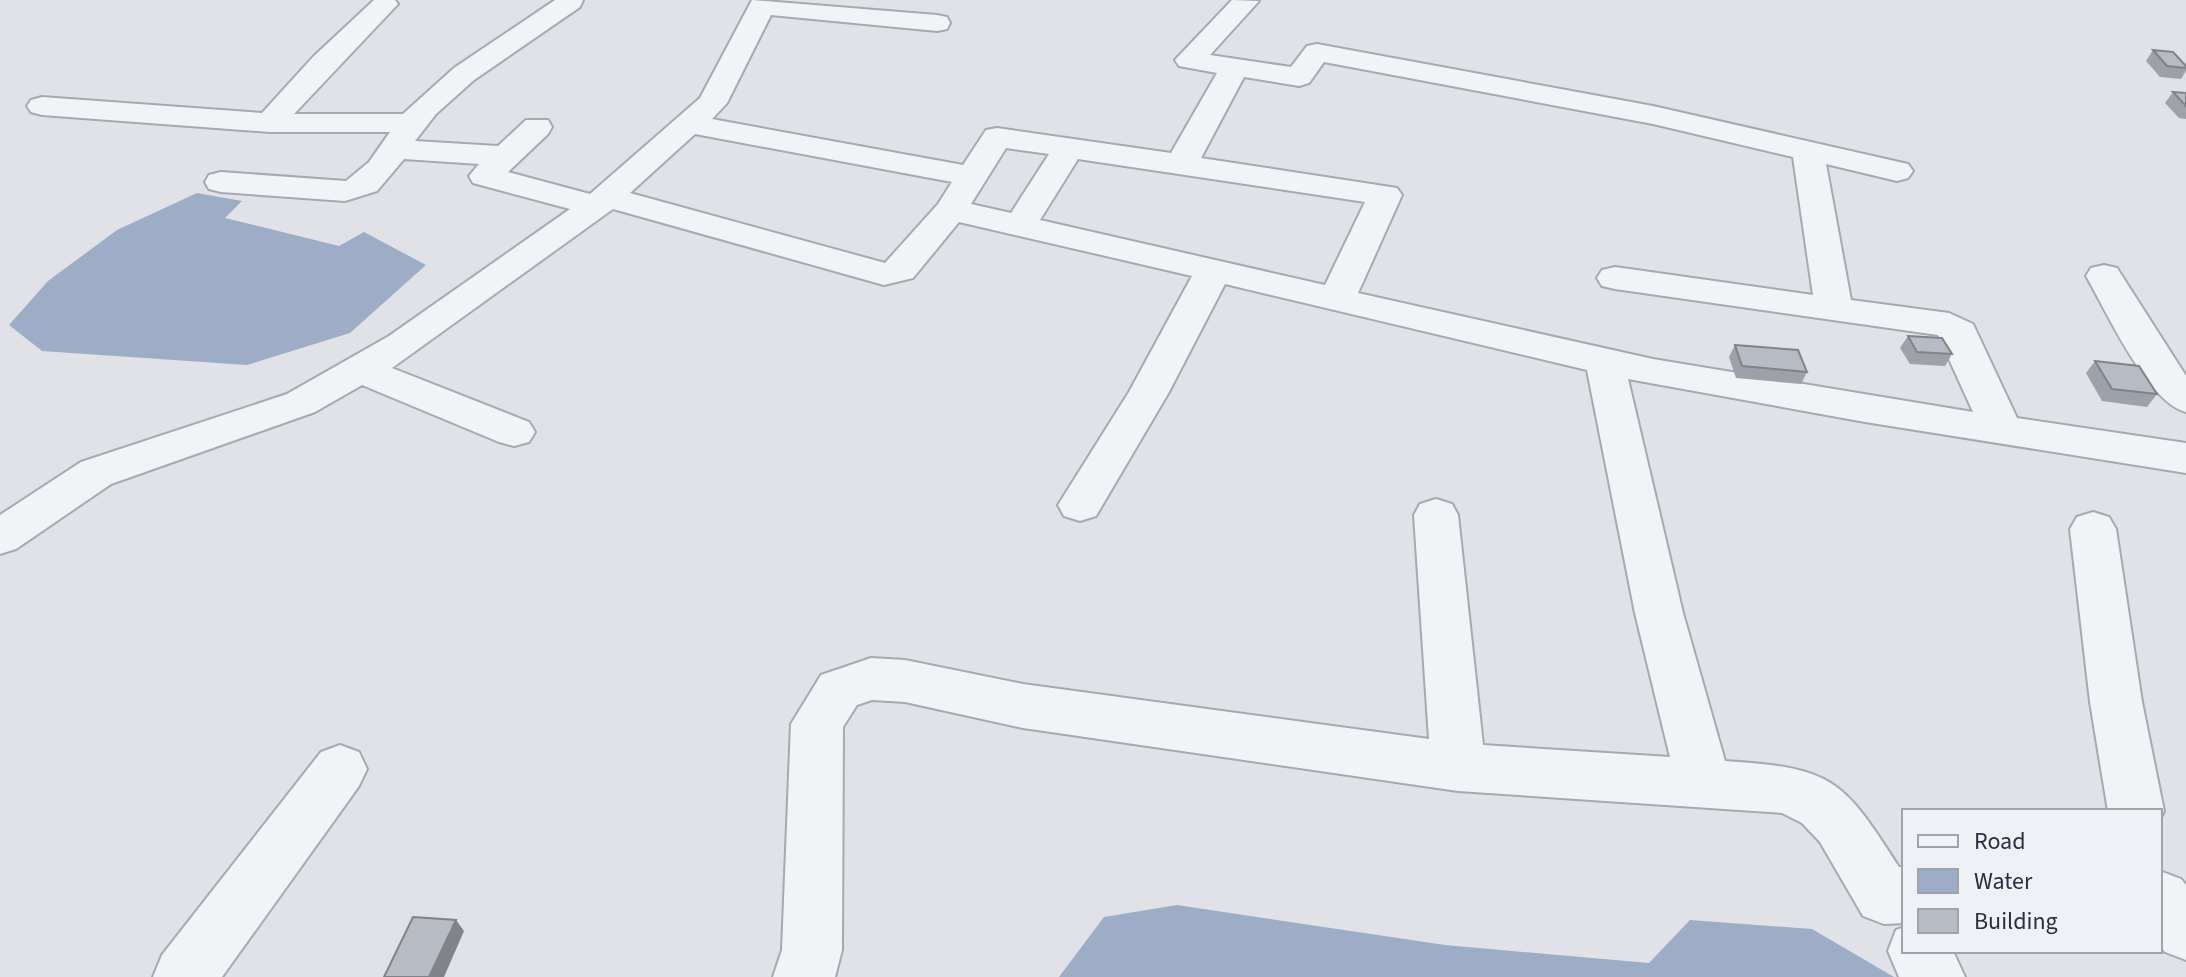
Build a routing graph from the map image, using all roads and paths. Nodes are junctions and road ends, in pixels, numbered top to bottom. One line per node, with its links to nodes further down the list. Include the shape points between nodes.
1 (571, 1): 11 (street, via 435,99)
2 (1246, 1): 6 (street, via 1189,60)
3 (764, 3): 5 (street); 9 (street, via 712,103)
4 (385, 4): 8 (street)
5 (937, 23)
6 (1235, 67): 13 (street, via 1299,77 1317,52); 15 (street)
7 (42, 106): 8 (street)
8 (270, 123): 11 (street)
9 (689, 124): 17 (street); 19 (street)
10 (537, 127): 14 (street)
11 (403, 136): 14 (street); 18 (street, via 363,184 346,191)
12 (1068, 150): 15 (street); 17 (street, via 997,137); 21 (street)
13 (1808, 150): 16 (street); 26 (street)
14 (505, 156): 19 (street, via 485,176)
15 (1181, 165): 25 (street, via 1385,195)
16 (1897, 171)
17 (971, 176): 20 (street)
18 (221, 182)
19 (601, 202): 20 (street, via 884,274 900,270); 28 (street, via 403,345)
20 (951, 210): 21 (street)
21 (1021, 224): 22 (street)
22 (1214, 270): 25 (street); 33 (street)
23 (2104, 276): 29 (street, via 2170,383)
24 (1615, 278): 26 (street)
25 (1337, 299): 27 (street, via 1460,333)
26 (1834, 307): 30 (street, via 1949,325 1959,332)
27 (1605, 363): 30 (street); 39 (street, via 1659,613)
28 (360, 370): 31 (street); 36 (street, via 301,403 96,473)
29 (2186, 399)
30 (2001, 429): 32 (street)
31 (514, 432)
32 (2186, 458)
33 (1080, 505)
34 (1436, 515): 37 (street)
35 (2093, 529): 40 (street)
36 (0, 537)
37 (1458, 767): 39 (street); 46 (street, via 1023,706 871,679 839,690 817,724 812,950)
38 (340, 769): 45 (street)
39 (1703, 781): 42 (street, via 1788,789 1822,805)
40 (2136, 809)
41 (2162, 901): 43 (street)
42 (1897, 906)
43 (2186, 931)
44 (1919, 953): 47 (street)
45 (184, 977)
46 (804, 977)
47 (1934, 977)

